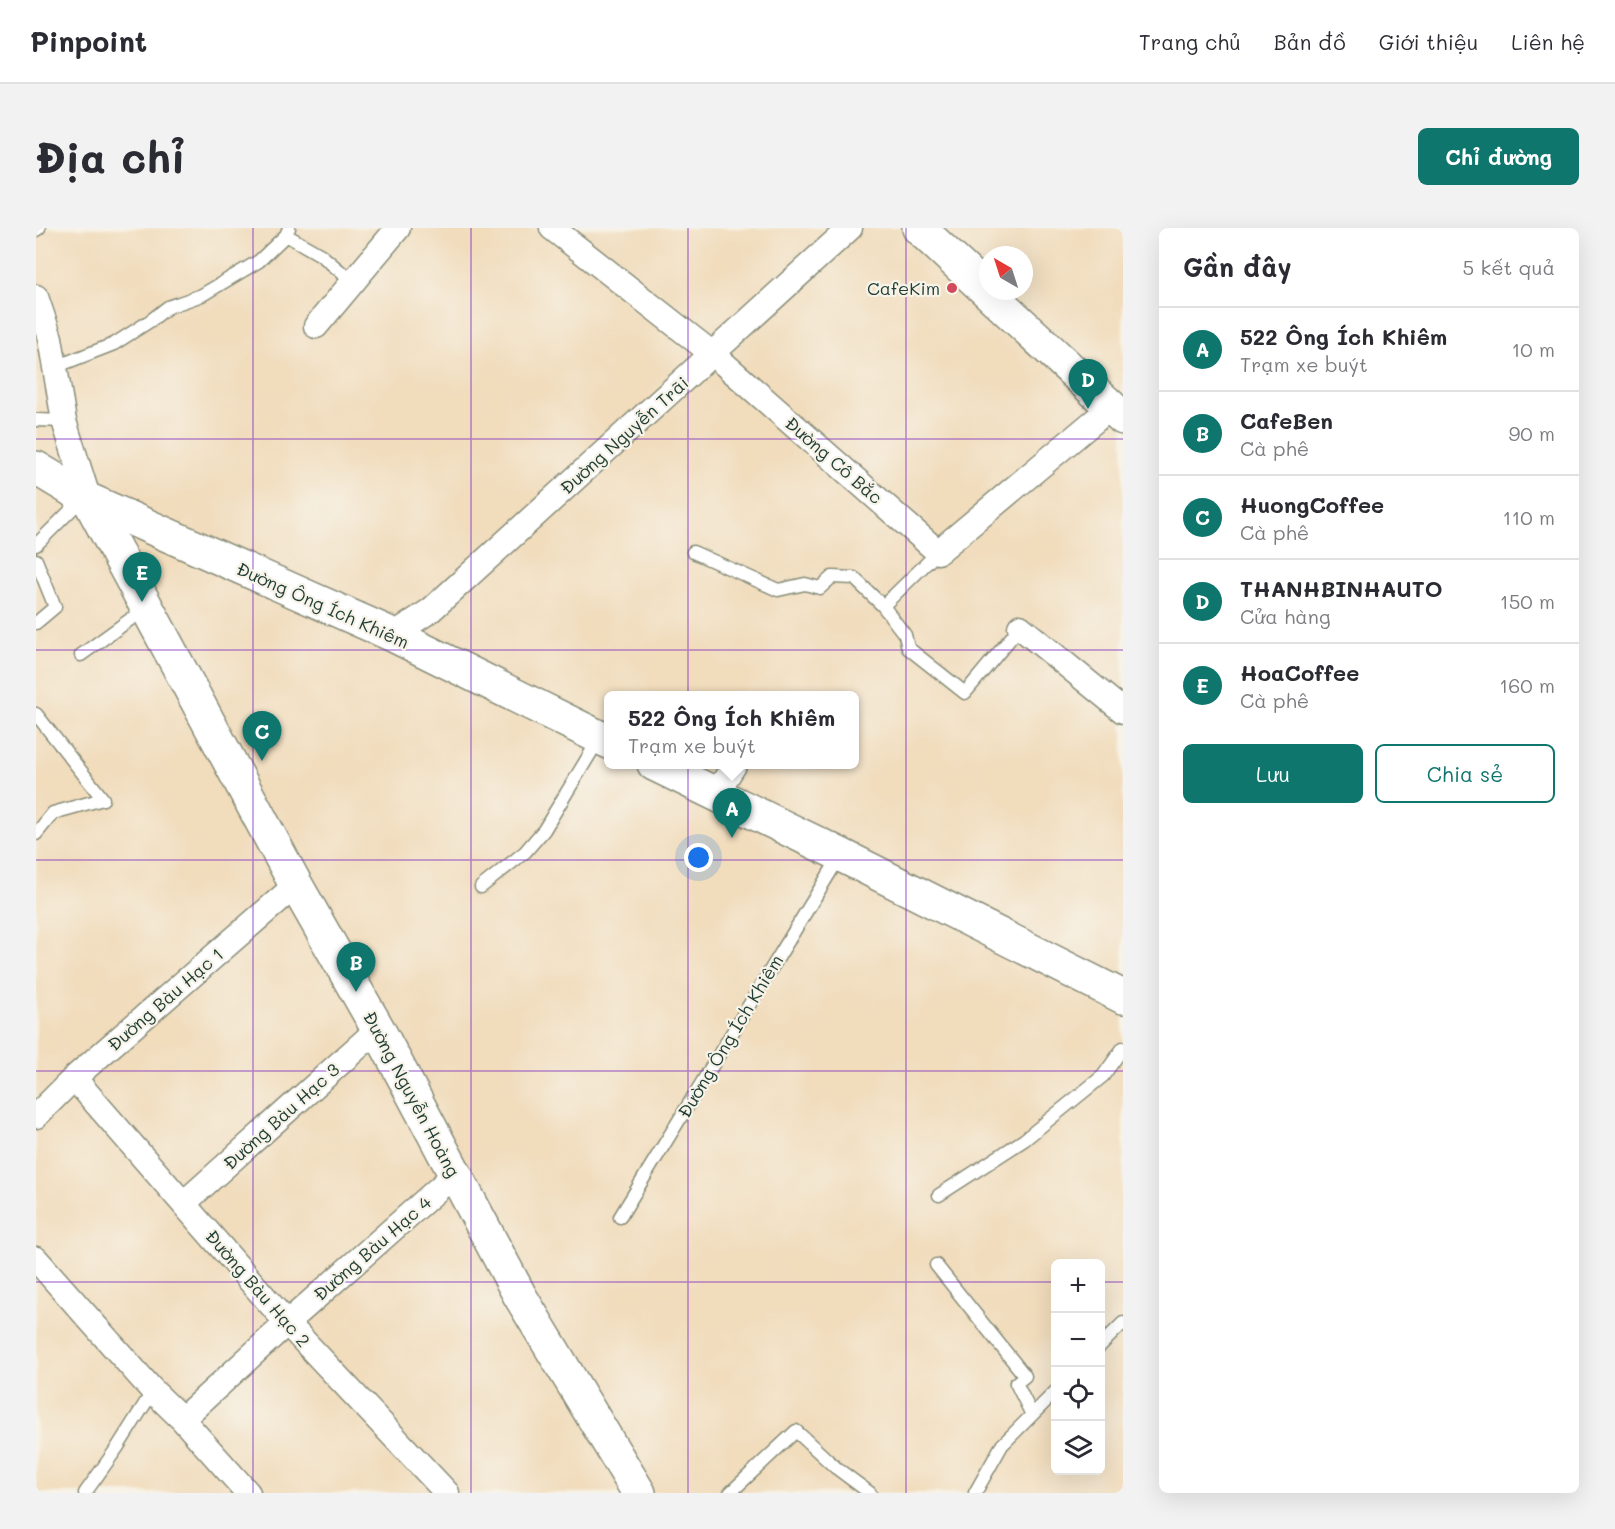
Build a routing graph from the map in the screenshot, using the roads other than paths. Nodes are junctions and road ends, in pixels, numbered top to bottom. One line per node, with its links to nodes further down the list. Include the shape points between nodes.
1 (398, 228): 6 (street)
2 (552, 228): 9 (street, Đường Cô Bắc)
3 (850, 228): 9 (street, Đường Nguyễn Trãi)
4 (920, 228): 11 (street)
5 (287, 231): 6 (lane); 10 (lane, via 259,261 202,295 168,307 114,344)
6 (353, 282): 8 (street)
7 (36, 297): 10 (street)
8 (316, 326)
9 (714, 355): 18 (street, Đường Cô Bắc); 24 (street, Đường Nguyễn Trãi, via 431,610)
10 (55, 367): 13 (street)
11 (1117, 413): 18 (street)
12 (36, 420): 13 (lane)
13 (64, 421): 15 (street)
14 (36, 468): 15 (street, Đường Ông Ích Khiêm)
15 (86, 498): 16 (lane); 21 (street, Đường Nguyễn Hoàng); 24 (street, Đường Ông Ích Khiêm)
16 (36, 545)
17 (693, 552): 20 (lane, via 778,590 805,584 820,588 832,577 854,578)
18 (938, 552): 20 (lane)
19 (36, 560): 22 (lane, via 55,607)
20 (883, 606): 23 (lane, via 905,635 908,648 965,693)
21 (147, 608): 25 (lane); 34 (street, Đường Nguyễn Hoàng)
22 (36, 623)
23 (1020, 627): 26 (street)
24 (393, 635): 28 (street, Đường Ông Ích Khiêm)
25 (81, 655)
26 (1123, 711)
27 (36, 714): 32 (lane, via 103,799 53,813)
28 (604, 740): 35 (lane, via 544,830 525,852)
29 (662, 769): 31 (street)
30 (732, 769): 31 (street)
31 (715, 795): 33 (street)
32 (36, 834)
33 (841, 855): 36 (street); 44 (lane, Đường Ông Ích Khiêm)
34 (296, 885): 37 (street, Đường Nguyễn Hoàng); 39 (street, Đường Bàu Hạc 1)
35 (481, 887)
36 (1123, 997)
37 (378, 1029): 41 (street, Đường Nguyễn Hoàng); 43 (street, Đường Bàu Hạc 3)
38 (1123, 1048): 42 (lane, via 1103,1076 1024,1140)
39 (74, 1078): 40 (street, Đường Bàu Hạc 1); 43 (street, Đường Bàu Hạc 2)
40 (36, 1116)
41 (456, 1174): 47 (street, Đường Bàu Hạc 4); 57 (street, Đường Nguyễn Hoàng, via 520,1296)
42 (939, 1195)
43 (184, 1203): 47 (street, Đường Bàu Hạc 2)
44 (620, 1217)
45 (36, 1259): 50 (street)
46 (936, 1265): 52 (lane, via 1025,1376 1016,1383)
47 (287, 1323): 53 (street, Đường Bàu Hạc 4); 56 (street, Đường Bàu Hạc 2)
48 (1123, 1323): 49 (lane)
49 (1105, 1342)
50 (153, 1391): 53 (street); 54 (lane)
51 (1051, 1396): 52 (lane)
52 (1032, 1415): 60 (lane, via 1002,1445)
53 (182, 1419): 55 (street)
54 (85, 1493)
55 (248, 1493)
56 (447, 1493)
57 (639, 1493)
58 (730, 1493): 59 (lane, via 796,1431)
59 (870, 1493)
60 (975, 1493)

